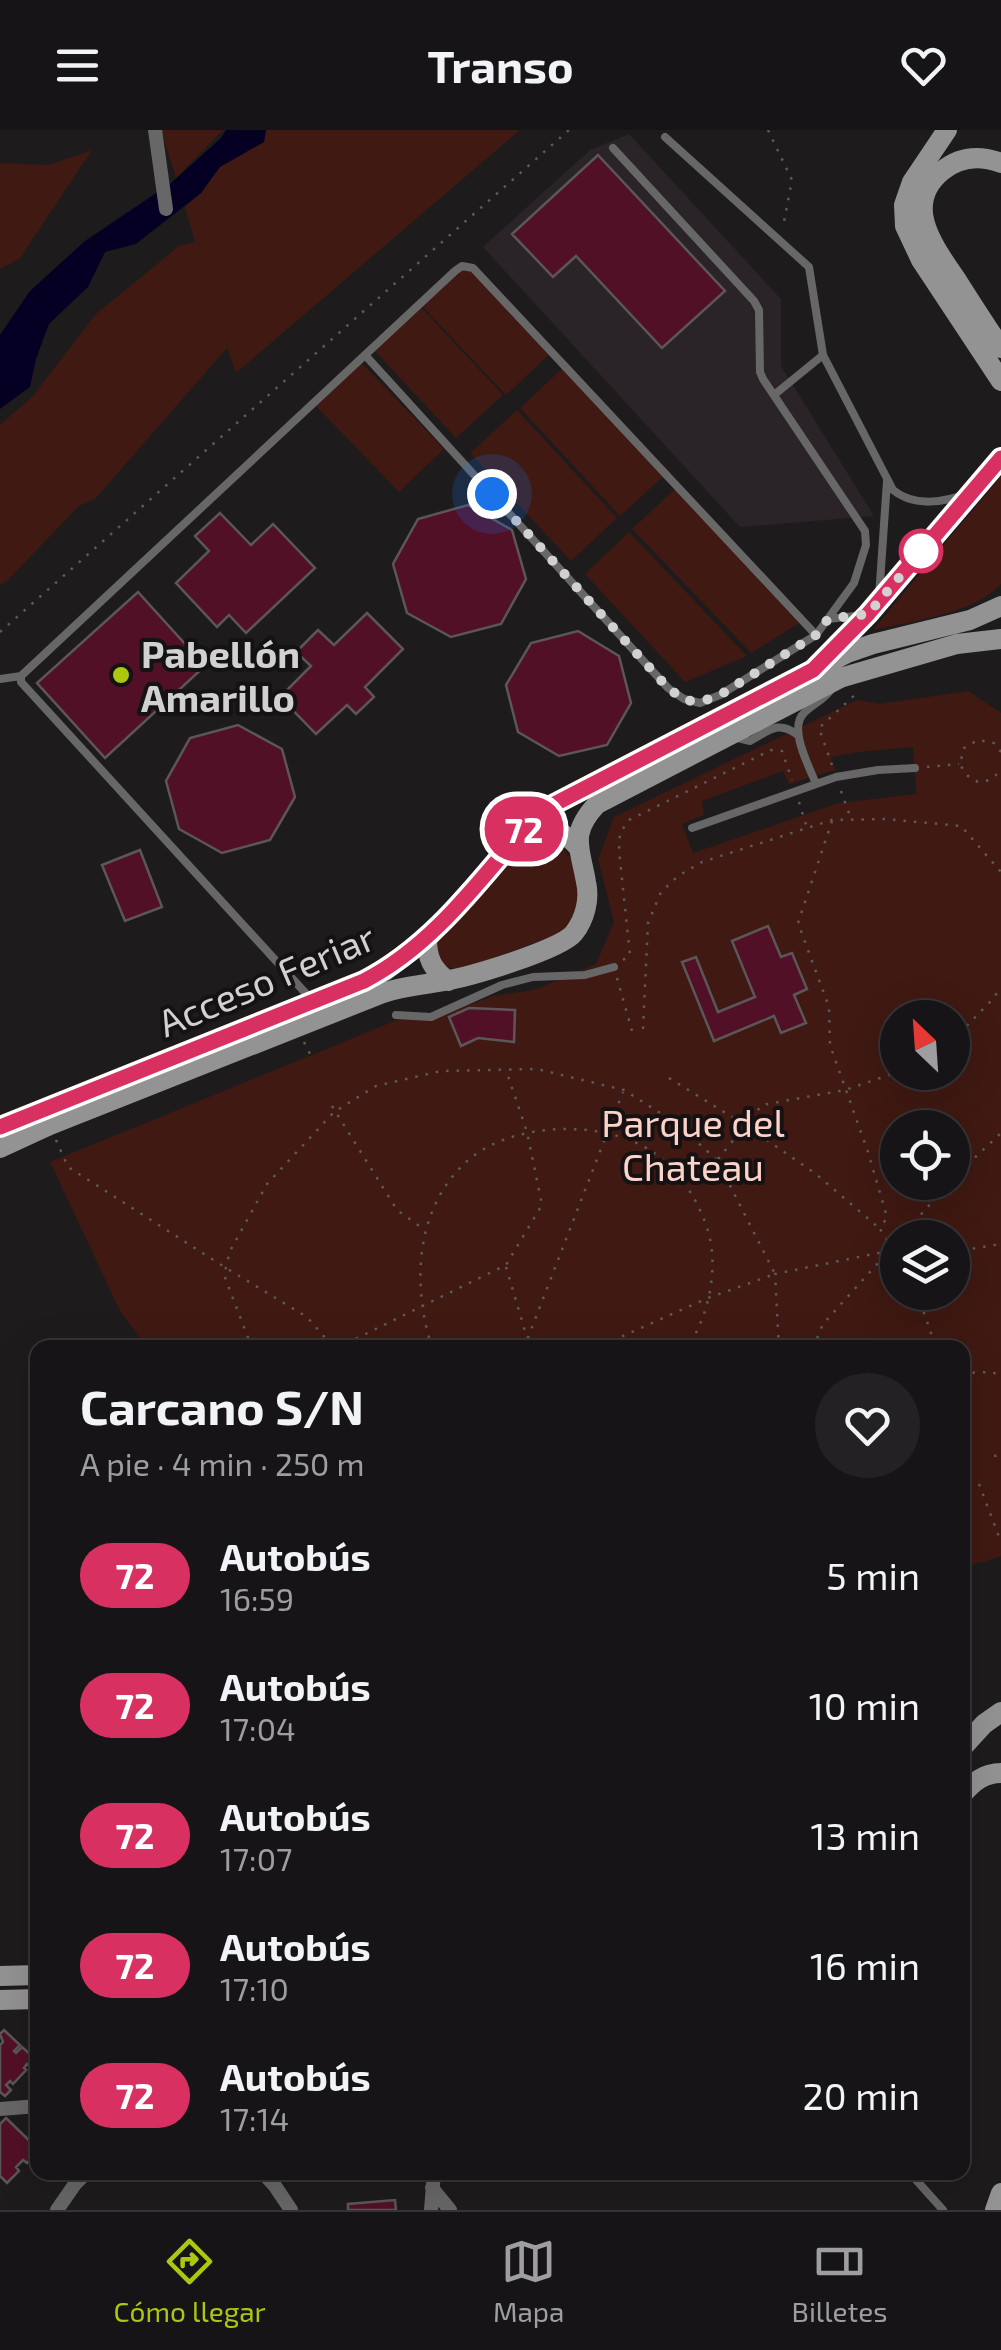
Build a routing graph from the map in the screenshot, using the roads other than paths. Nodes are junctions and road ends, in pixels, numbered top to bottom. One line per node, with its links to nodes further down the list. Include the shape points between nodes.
1 (155, 130): 6 (street)
2 (947, 130): 10 (main road, via 912,182 905,226 920,260)
3 (665, 137): 9 (lane, via 808,267)
4 (613, 148): 11 (lane, via 754,301 760,372)
5 (1001, 163): 7 (main road, via 972,158 952,164 928,186 923,214 930,239)
6 (166, 209)
7 (1001, 348)
8 (366, 355): 19 (lane, via 684,700 720,695); 19 (lane, via 455,271 473,268); 22 (lane)
9 (823, 355): 11 (lane); 13 (lane)
10 (1001, 381)
11 (774, 396): 18 (lane, via 865,531 854,583)
12 (1001, 458): 14 (street)
13 (887, 481): 14 (lane, via 902,497 922,502); 15 (lane)
14 (972, 491): 15 (street)
15 (878, 601): 17 (street)
16 (1001, 606): 21 (main road, Acceso Feriar, via 846,653)
17 (868, 614): 18 (lane); 21 (street)
18 (828, 619): 19 (lane)
19 (816, 635)
20 (1001, 640): 23 (main road, via 958,644)
21 (813, 670): 30 (main road, Acceso Feriar, via 543,810)
22 (21, 676): 24 (lane); 35 (lane)
23 (840, 678): 25 (main road); 26 (lane, via 804,713)
24 (0, 679)
25 (726, 735): 26 (lane, via 750,740 776,726); 31 (main road, via 597,804 582,823)
26 (798, 735): 28 (lane)
27 (915, 768): 28 (lane)
28 (816, 784): 29 (lane)
29 (692, 828)
30 (523, 829): 31 (main road, via 558,832); 32 (main road, Acceso Feriar)
31 (577, 846): 34 (main road, Acceso Feriar, via 588,890 574,933 530,956)
32 (427, 938): 34 (main road, via 432,966); 35 (main road, Acceso Feriar, via 385,970)
33 (614, 967): 36 (lane, via 585,976 533,977 431,1017)
34 (448, 981): 38 (main road, Acceso Feriar, via 384,993)
35 (313, 1001): 37 (main road, Acceso Feriar)
36 (396, 1015)
37 (0, 1127)
38 (0, 1148)
39 (1001, 1712): 40 (main road)
40 (970, 1739)
41 (1001, 1773): 42 (main road)
42 (970, 1786)
43 (30, 1974): 44 (main road)
44 (0, 1976)
45 (30, 1999): 46 (main road)
46 (0, 2000)
47 (30, 2106): 48 (street)
48 (0, 2108)
49 (79, 2180): 55 (street)
50 (269, 2180): 56 (street)
51 (433, 2180): 53 (street)
52 (916, 2180): 59 (lane)
53 (432, 2188): 57 (street); 58 (street)
54 (1001, 2194): 60 (main road)
55 (57, 2210)
56 (291, 2210)
57 (431, 2210)
58 (450, 2210)
59 (943, 2210)
60 (995, 2210)

